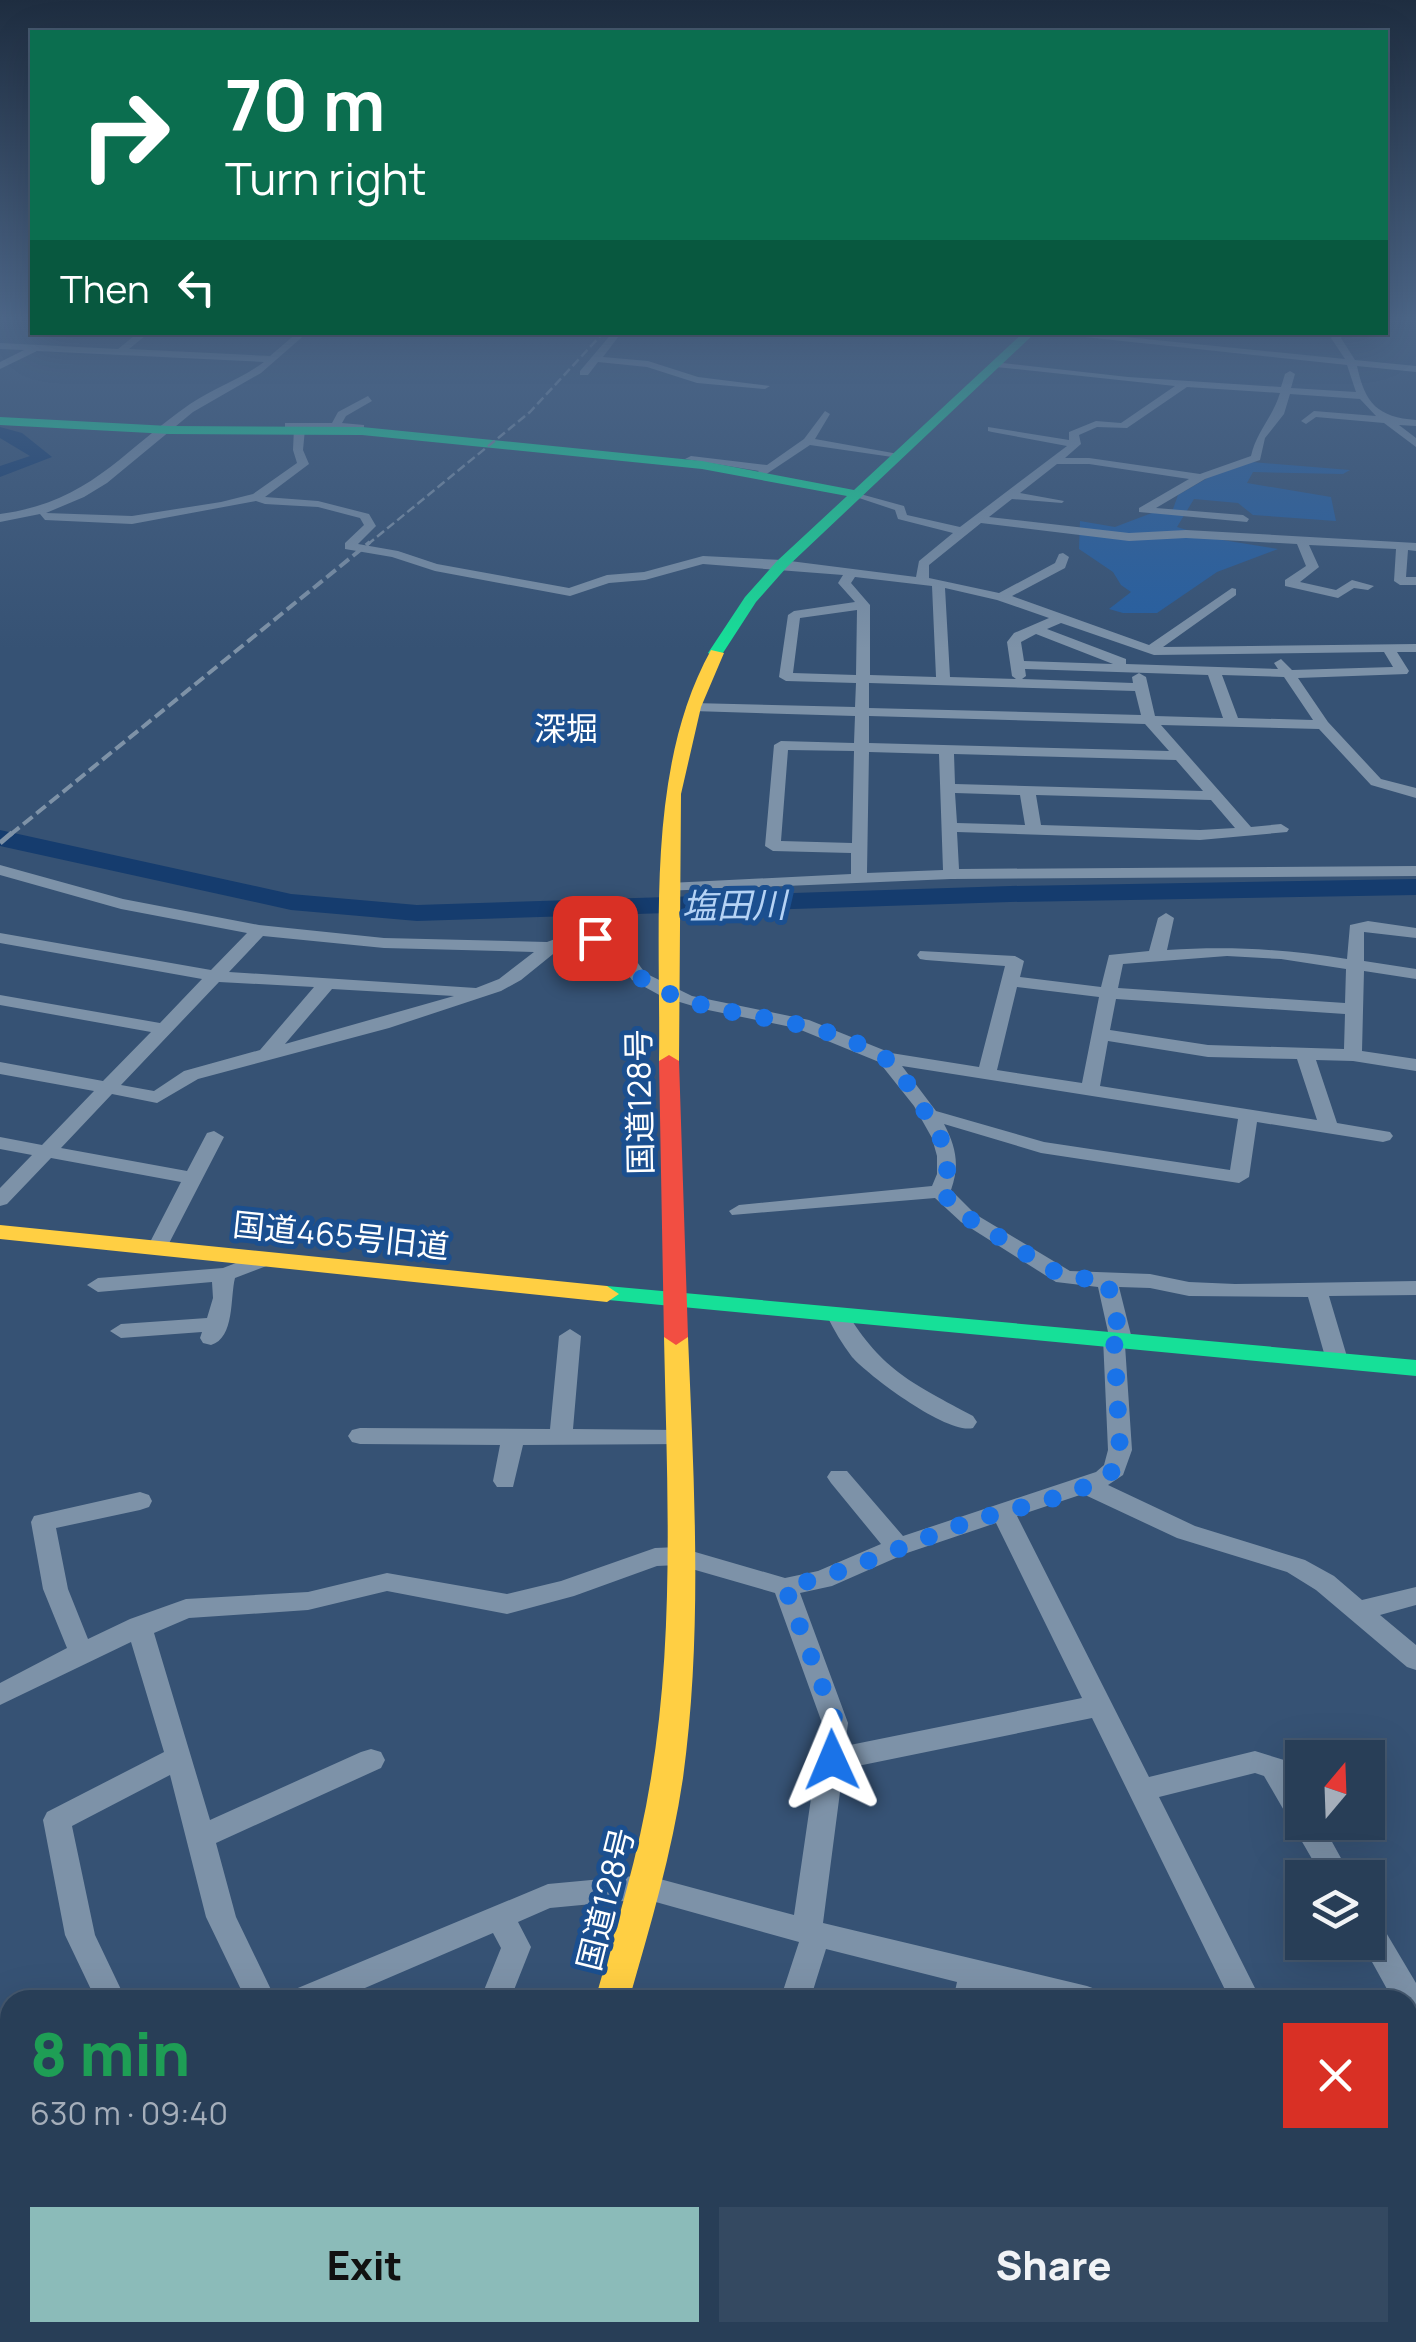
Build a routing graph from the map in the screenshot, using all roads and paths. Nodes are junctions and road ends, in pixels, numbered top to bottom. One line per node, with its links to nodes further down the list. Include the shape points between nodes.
1 (167, 430): 22 (street, via 76,499)
2 (299, 430): 20 (street, via 303,464)
3 (353, 430): 10 (main road)
4 (384, 430): 10 (street)
5 (815, 430): 11 (street)
6 (925, 430): 13 (main road, 国道128号)
7 (1020, 430): 12 (street)
8 (1085, 430): 12 (street)
9 (1266, 430): 17 (street, via 1256,458)
10 (462, 439): 16 (main road)
11 (808, 441): 13 (street); 16 (street)
12 (1074, 441): 15 (street)
13 (899, 455): 18 (main road, 国道128号)
14 (652, 460): 16 (street)
15 (1054, 461): 17 (street); 19 (street)
16 (763, 473): 18 (main road)
17 (1201, 477): 25 (street, via 1143,510)
18 (857, 494): 26 (street, via 893,504 902,517); 30 (main road, 国道128号)
19 (1006, 495): 21 (street); 24 (street)
20 (257, 497): 22 (street, via 132,520); 30 (street, via 360,514 370,526 349,546 570,592 687,562)
21 (1058, 501)
22 (34, 515): 23 (street)
23 (0, 518)
24 (976, 518): 26 (street); 27 (street, via 1129,538 1186,534)
25 (1243, 519)
26 (961, 531): 33 (street, via 923,564)
27 (1302, 542): 28 (street); 35 (street, via 1313,567 1289,583 1338,594 1352,584)
28 (1409, 547): 32 (street, via 1400,582)
29 (1063, 557): 37 (street, via 1046,575)
30 (782, 564): 31 (street); 53 (main road, 国道128号, via 720,644)
31 (852, 574): 33 (street); 38 (street, via 844,583)
32 (1416, 581)
33 (922, 583): 34 (street)
34 (938, 583): 37 (street); 50 (street)
35 (1368, 586)
36 (1232, 592): 42 (street)
37 (1001, 597): 39 (street)
38 (864, 605): 48 (street); 48 (street, via 794,615 786,677)
39 (1061, 618): 40 (street); 42 (street)
40 (1036, 629): 45 (street, via 1014,642); 46 (street)
41 (1416, 648): 43 (street)
42 (1150, 650): 44 (street)
43 (1389, 650): 44 (street); 49 (street, via 1402,671)
44 (1277, 652): 49 (street)
45 (1017, 666): 46 (street); 51 (street)
46 (1137, 668): 47 (street); 52 (street)
47 (1213, 670): 49 (street); 56 (street)
48 (863, 673): 50 (street); 54 (street)
49 (1286, 673): 57 (street)
50 (942, 674): 51 (street)
51 (1020, 684): 52 (street)
52 (1141, 686): 55 (street)
53 (693, 707): 54 (street); 76 (main road, 国道128号, via 672,794)
54 (864, 712): 55 (street); 58 (street)
55 (1150, 720): 56 (street); 60 (street)
56 (1232, 722): 57 (street)
57 (1323, 725): 63 (street, via 1376,782)
58 (862, 748): 59 (street); 70 (street); 70 (street, via 781,746 773,846)
59 (946, 750): 60 (street); 61 (street)
60 (1177, 756): 64 (street)
61 (946, 788): 62 (street); 65 (street)
62 (1027, 790): 64 (street); 67 (street)
63 (1416, 793)
64 (1214, 796): 68 (street)
65 (950, 827): 67 (street); 74 (street)
66 (1281, 828): 68 (street)
67 (1034, 830): 69 (street)
68 (1247, 832): 69 (street)
69 (1200, 835): 72 (street)
70 (860, 848): 75 (street)
71 (0, 870): 78 (street, via 121,904)
72 (1215, 870): 73 (street); 74 (street)
73 (1416, 871)
74 (950, 874): 75 (street)
75 (859, 878): 76 (street)
76 (669, 888): 91 (main road, 国道128号)
77 (1166, 918): 83 (street)
78 (259, 930): 81 (street, via 384,943); 86 (street)
79 (1416, 933): 84 (street, via 1356,928)
80 (0, 938): 86 (street)
81 (551, 947): 89 (street, via 528,970); 91 (street, via 582,938 610,942 631,957 638,976)
82 (926, 955): 87 (street, via 1015,961)
83 (1157, 956): 84 (street, via 1281,954); 90 (street, via 1115,959)
84 (1356, 966): 85 (street); 93 (street)
85 (1416, 974)
86 (214, 976): 88 (street); 94 (street)
87 (1011, 981): 90 (street); 102 (street)
88 (328, 982): 89 (street); 96 (street)
89 (479, 993): 96 (street)
90 (1107, 993): 93 (street); 95 (street)
91 (670, 994): 99 (street, via 837,1035); 124 (main road, 国道128号)
92 (0, 1000): 94 (street)
93 (1356, 1009): 98 (street)
94 (163, 1030): 103 (street)
95 (1100, 1034): 97 (street); 104 (street)
96 (266, 1055): 103 (street, via 191,1075 157,1097)
97 (1305, 1056): 98 (street); 107 (street)
98 (1353, 1056): 100 (street)
99 (886, 1058): 102 (street); 106 (street)
100 (1416, 1065)
101 (0, 1068): 103 (street)
102 (987, 1072): 104 (street)
103 (107, 1087): 111 (street)
104 (1090, 1088): 105 (street)
105 (1248, 1114): 106 (street, via 1239,1178 1041,1147); 107 (street)
106 (927, 1116): 113 (street, via 946,1146)
107 (1328, 1127): 108 (street)
108 (1383, 1136)
109 (214, 1137): 112 (street)
110 (0, 1143): 111 (street)
111 (46, 1152): 112 (street); 114 (street)
112 (192, 1178): 117 (street)
113 (940, 1191): 115 (street); 120 (street, via 968,1218 1064,1277)
114 (0, 1200)
115 (738, 1211)
116 (0, 1232): 117 (main road, 国道465号旧道)
117 (157, 1248): 118 (main road, 国道465号旧道)
118 (262, 1260): 119 (street); 124 (main road, 国道465号旧道)
119 (226, 1274): 121 (street); 126 (street, via 213,1331 150,1323)
120 (1107, 1280): 122 (street, via 1235,1291); 128 (street)
121 (98, 1285)
122 (1316, 1288): 123 (street); 129 (street)
123 (1416, 1288)
124 (675, 1298): 125 (main road, 国道465号旧道); 135 (main road, 国道128号)
125 (838, 1316): 128 (main road, 国道465号旧道); 131 (street, via 874,1369)
126 (121, 1331)
127 (570, 1336): 134 (street)
128 (1117, 1338): 129 (main road, 国道465号旧道); 138 (street, via 1120,1450 1115,1469)
129 (1337, 1360): 130 (main road, 国道465号旧道)
130 (1416, 1368)
131 (964, 1422)
132 (360, 1436): 133 (street)
133 (512, 1437): 134 (street); 137 (street)
134 (561, 1437): 135 (street)
135 (678, 1438): 142 (main road, 国道128号)
136 (839, 1477): 141 (street)
137 (505, 1480)
138 (1086, 1485): 140 (street); 145 (street, via 1186,1532 1296,1566)
139 (140, 1501): 147 (street, via 42,1522 49,1570)
140 (1002, 1511): 141 (street); 150 (street)
141 (898, 1547): 143 (street)
142 (678, 1556): 143 (street); 146 (street, via 655,1556 507,1604 387,1582 308,1600 211,1604); 157 (main road, 国道128号, via 675,1715)
143 (785, 1587): 153 (street, via 836,1723)
144 (1416, 1596): 145 (street)
145 (1356, 1610): 148 (street)
146 (140, 1626): 147 (street); 151 (street)
147 (82, 1652): 149 (street)
148 (1416, 1660)
149 (0, 1695)
150 (1098, 1706): 153 (street); 155 (street)
151 (179, 1757): 156 (street); 162 (street, via 58,1820 80,1935)
152 (371, 1760): 156 (street)
153 (832, 1760): 159 (street)
154 (1285, 1787): 155 (street, via 1274,1768 1255,1762)
155 (1140, 1791): 169 (street)
156 (201, 1837): 163 (street, via 221,1918)
157 (645, 1887): 158 (street, via 548,1896); 159 (street); 166 (main road, 国道128号)
158 (499, 1917): 164 (street); 165 (street, via 516,1947)
159 (811, 1933): 161 (street); 167 (street)
160 (1385, 1957): 170 (street)
161 (972, 1986): 168 (street)
162 (106, 1990)
163 (256, 1990)
164 (327, 1990)
165 (499, 1990)
166 (615, 1990)
167 (797, 1990)
168 (1005, 1990)
169 (1241, 1990)
170 (1404, 1990)

